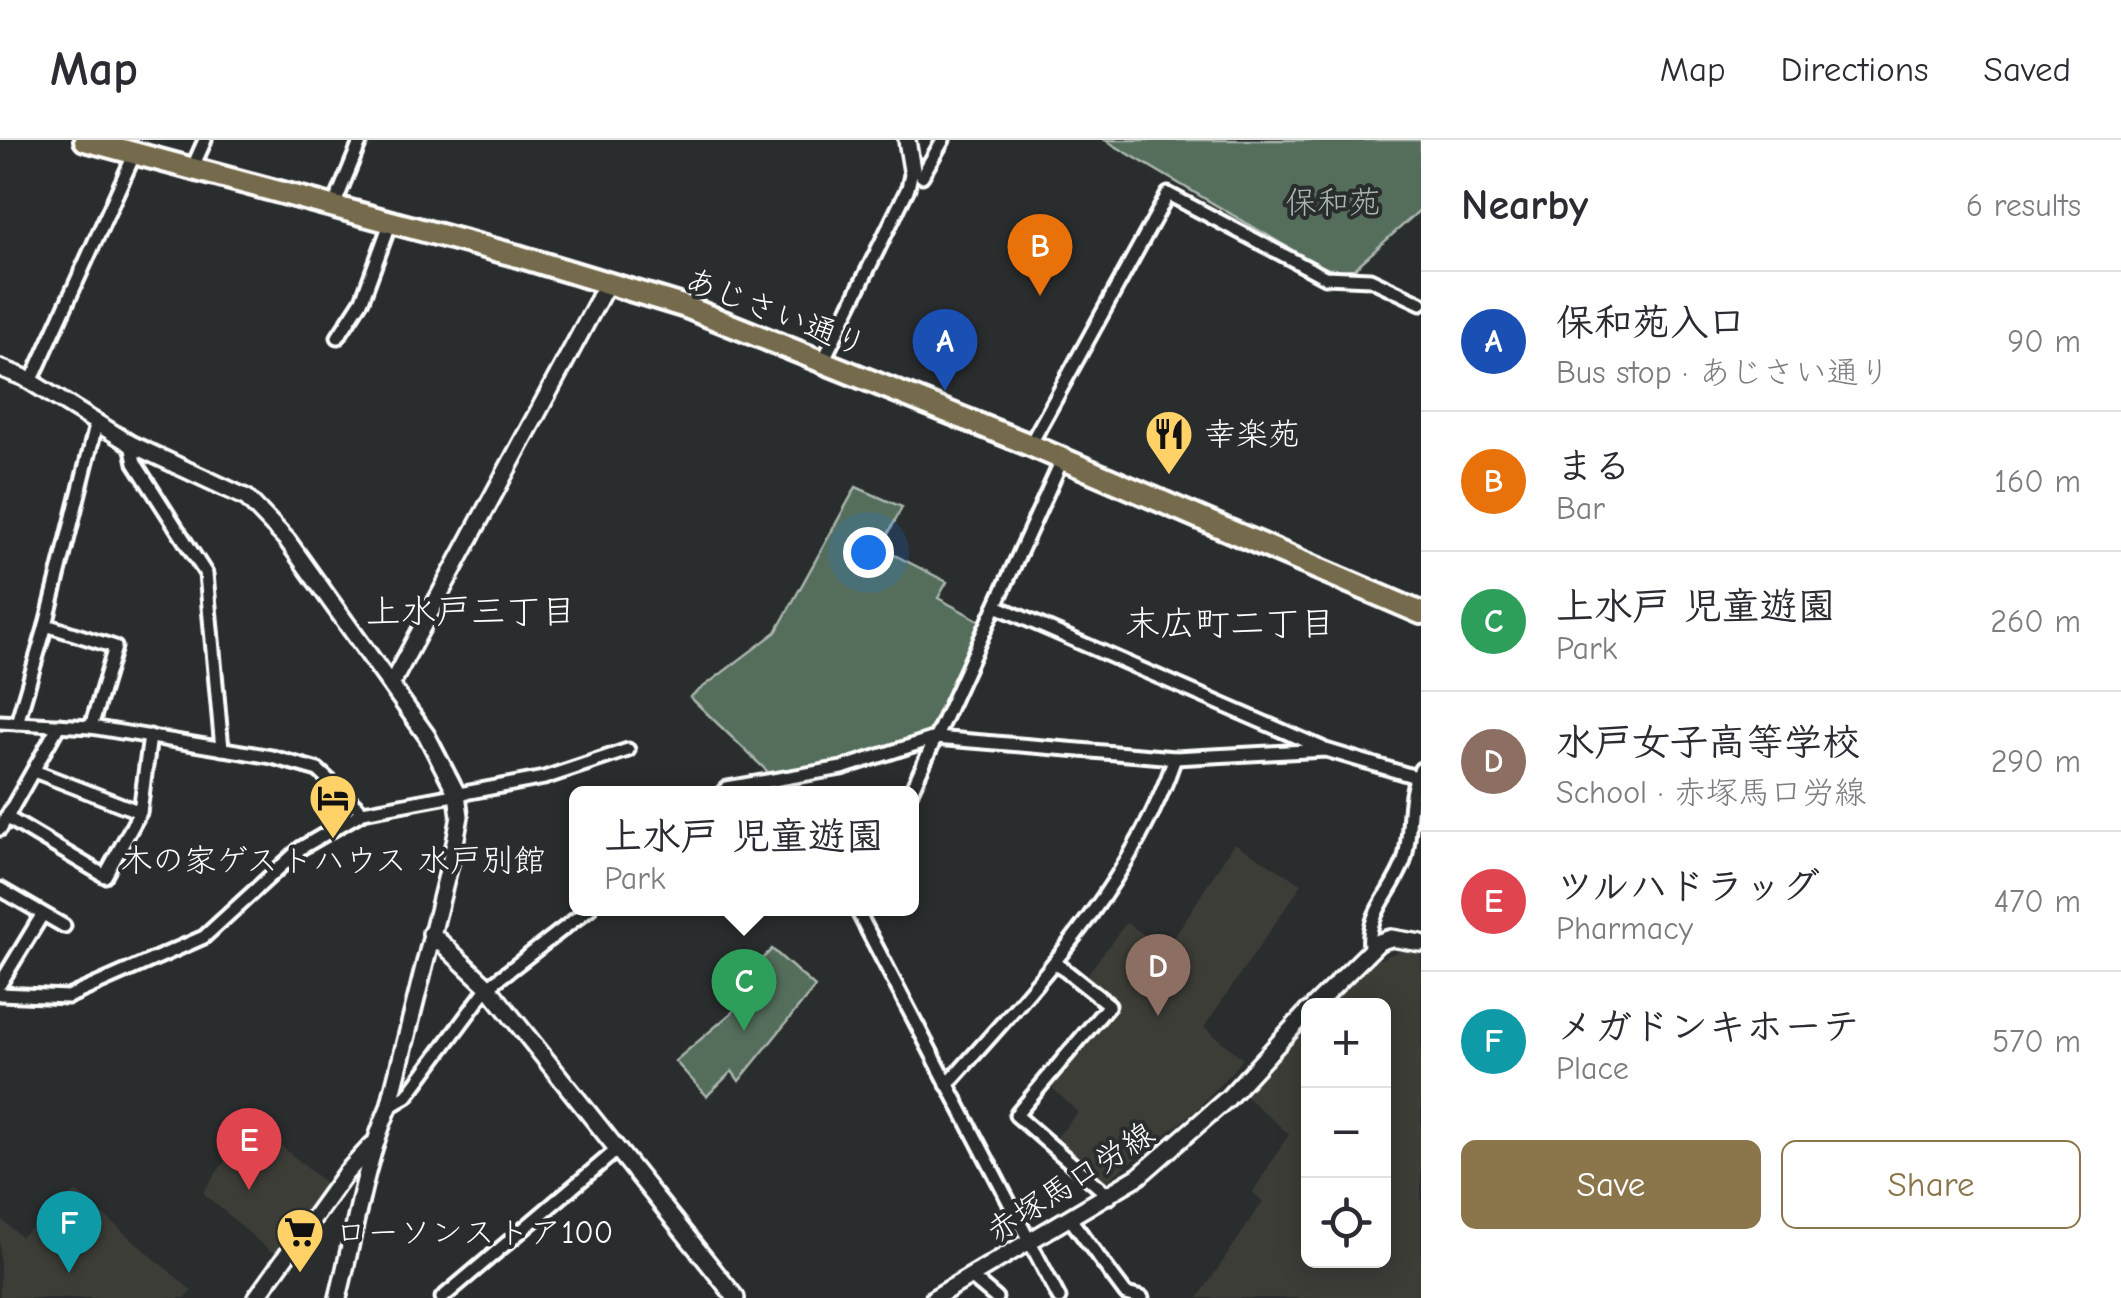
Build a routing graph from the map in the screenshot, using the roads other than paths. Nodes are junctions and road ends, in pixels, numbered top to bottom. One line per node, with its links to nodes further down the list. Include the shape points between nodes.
1 (85, 140): 6 (highway, あじさい通り)
2 (205, 140): 7 (street)
3 (362, 140): 9 (street)
4 (907, 140): 8 (street)
5 (943, 140): 8 (street)
6 (135, 154): 7 (highway, あじさい通り); 16 (street)
7 (192, 169): 9 (highway, あじさい通り)
8 (917, 173): 14 (street)
9 (334, 206): 10 (highway, あじさい通り)
10 (391, 222): 11 (highway, あじさい通り); 13 (street, via 362,300)
11 (608, 282): 14 (highway, あじさい通り); 24 (street)
12 (1421, 303): 19 (street, via 1370,279 1325,278 1168,194)
13 (338, 337)
14 (823, 361): 19 (highway, あじさい通り)
15 (0, 368): 16 (street)
16 (32, 382): 17 (street)
17 (97, 422): 18 (street); 23 (street)
18 (131, 444): 24 (street, via 248,498); 31 (street, via 135,462 206,574)
19 (1030, 446): 20 (highway, あじさい通り)
20 (1062, 460): 21 (street); 22 (highway, あじさい通り)
21 (996, 606): 30 (street); 33 (street)
22 (1421, 612)
23 (46, 625): 26 (street); 28 (street, via 114,647)
24 (392, 683): 41 (street)
25 (0, 722): 26 (street)
26 (17, 723): 27 (street)
27 (59, 725): 28 (street); 35 (street)
28 (91, 727): 29 (street)
29 (150, 736): 31 (street); 42 (street)
30 (935, 738): 34 (street); 37 (street, via 842,768); 40 (street)
31 (222, 749): 43 (street, via 318,770)
32 (628, 750): 41 (street, via 544,778)
33 (1326, 750): 34 (street); 36 (street)
34 (1175, 758): 54 (street, via 1138,844)
35 (34, 771): 42 (street); 44 (street)
36 (1418, 773): 53 (street, via 1404,862 1379,904)
37 (768, 780): 38 (street); 39 (street)
38 (744, 786)
39 (773, 786)
40 (914, 786)
41 (456, 794): 43 (street); 51 (street, via 460,816)
42 (140, 812): 44 (street, via 105,876)
43 (363, 812): 57 (street, via 301,848 204,937 68,997)
44 (6, 817): 45 (street)
45 (0, 829)
46 (0, 888): 47 (street)
47 (42, 915): 50 (street); 55 (street)
48 (580, 916): 56 (street)
49 (860, 916): 60 (street)
50 (64, 926)
51 (431, 933): 56 (street); 61 (street)
52 (1421, 943): 53 (street, via 1391,938)
53 (1370, 948): 58 (street)
54 (1056, 963): 60 (street); 64 (street, via 1109,1005 1016,1114)
55 (1, 975)
56 (488, 988): 61 (street, via 406,1096); 63 (street)
57 (0, 994)
58 (1322, 998)
59 (1301, 1018): 64 (street, 赤塚馬口労線, via 1199,1125)
60 (947, 1085): 66 (street)
61 (389, 1107): 62 (street)
62 (372, 1145): 68 (street); 69 (street)
63 (618, 1149): 70 (street); 71 (street)
64 (1110, 1197): 65 (street, 赤塚馬口労線)
65 (1072, 1220): 66 (street, 赤塚馬口労線); 75 (street, via 1126,1294)
66 (1030, 1242): 67 (street, 赤塚馬口労線); 74 (street)
67 (970, 1277): 72 (street, 赤塚馬口労線); 73 (street)
68 (256, 1298)
69 (338, 1298)
70 (442, 1298)
71 (736, 1298)
72 (934, 1298)
73 (996, 1298)
74 (1060, 1298)
75 (1142, 1298)

